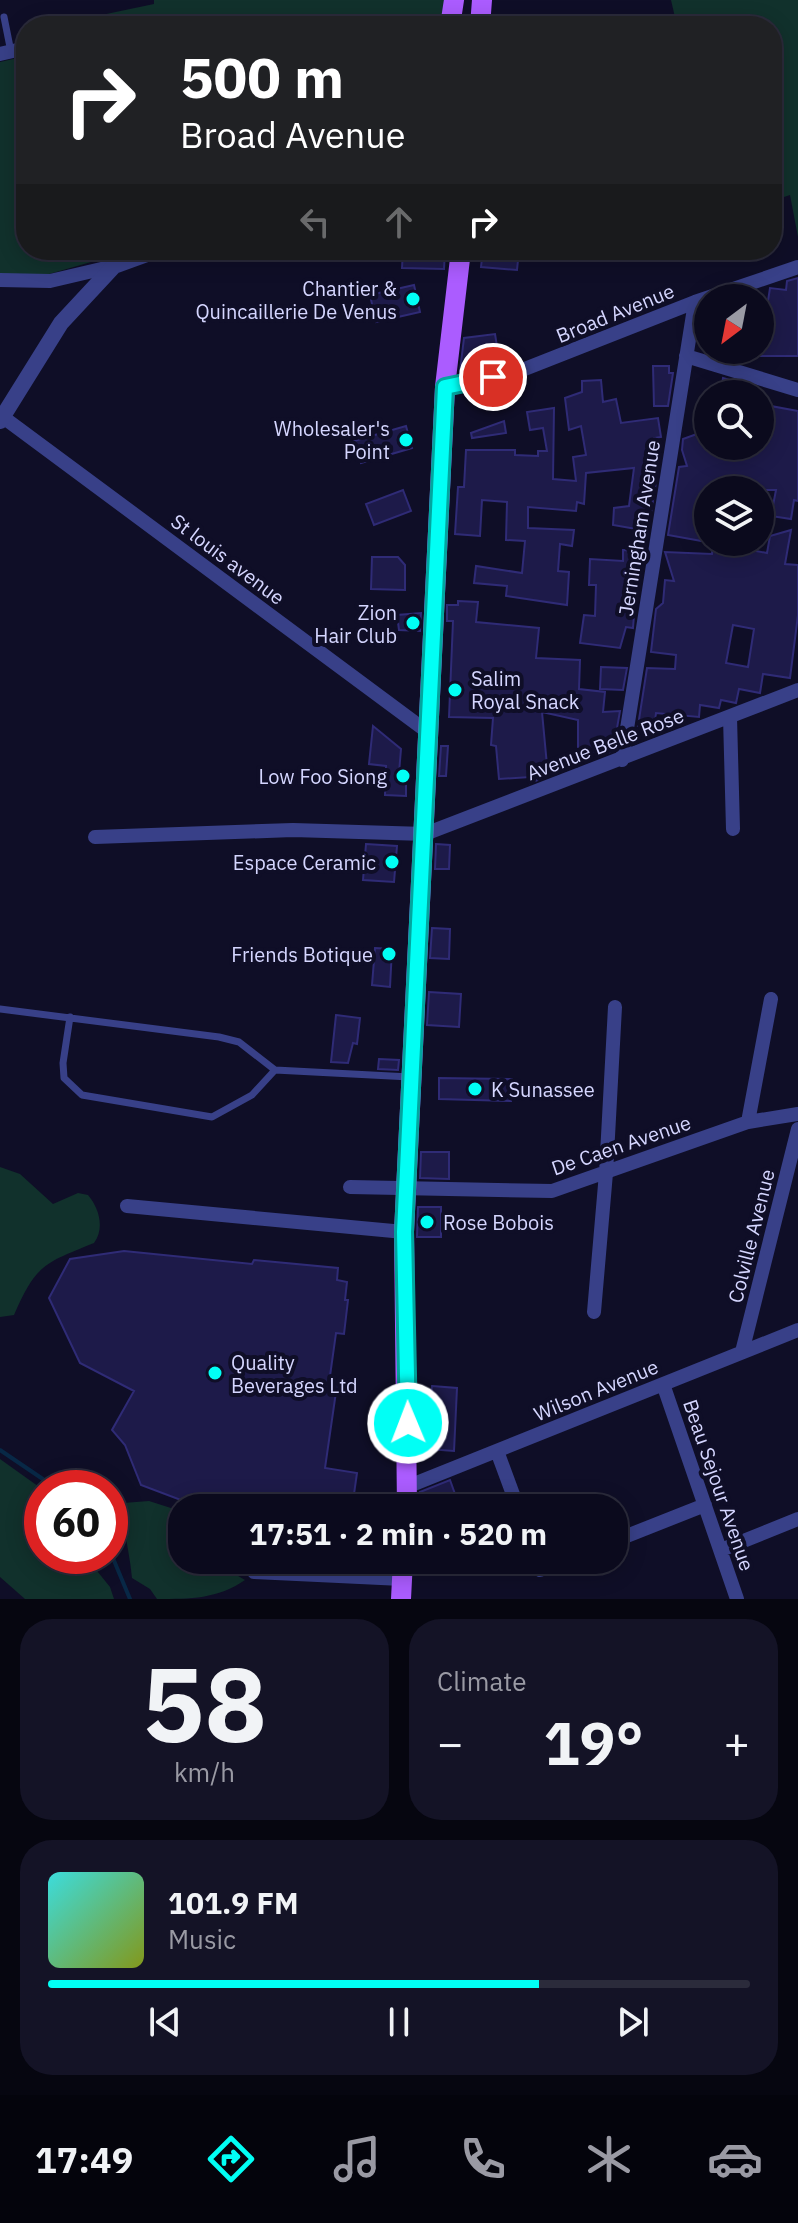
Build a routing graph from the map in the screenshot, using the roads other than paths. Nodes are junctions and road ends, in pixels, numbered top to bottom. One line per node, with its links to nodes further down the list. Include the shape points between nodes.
1 (4, 17): 2 (lane)
2 (12, 51)
3 (130, 260): 5 (street)
4 (460, 260): 12 (main road)
5 (114, 266): 7 (street, via 50,281); 14 (street, via 61,323)
6 (798, 267): 8 (street, Broad Avenue)
7 (0, 280)
8 (748, 284)
9 (694, 302): 12 (street, Broad Avenue, via 543,364)
10 (694, 308): 11 (street, Jerningham Avenue)
11 (686, 356): 13 (street); 18 (street, Jerningham Avenue)
12 (445, 387): 17 (main road)
13 (798, 390)
14 (1, 419): 17 (street, St louis avenue)
15 (798, 690): 16 (street, Avenue Belle Rose)
16 (730, 717): 18 (street, Avenue Belle Rose); 19 (street)
17 (429, 733): 20 (main road)
18 (622, 760): 20 (street, Avenue Belle Rose)
19 (733, 829)
20 (425, 834): 21 (street, via 293,830); 27 (main road)
21 (95, 837)
22 (771, 999): 29 (street)
23 (615, 1007): 31 (street)
24 (0, 1009): 25 (lane)
25 (70, 1017): 26 (lane, via 239,1042); 26 (lane, via 64,1078 82,1095 212,1117 245,1101)
26 (275, 1070): 27 (lane)
27 (412, 1078): 33 (main road)
28 (798, 1114): 29 (street, De Caen Avenue)
29 (748, 1122): 31 (street, De Caen Avenue)
30 (798, 1129): 38 (street, Colville Avenue)
31 (606, 1173): 33 (street, De Caen Avenue, via 530,1193); 36 (street)
32 (350, 1187): 33 (street, De Caen Avenue)
33 (406, 1190): 35 (main road)
34 (127, 1206): 35 (street)
35 (404, 1232): 41 (main road)
36 (594, 1312)
37 (798, 1330): 38 (street, Wilson Avenue)
38 (742, 1352): 39 (street, Wilson Avenue)
39 (663, 1384): 40 (street, Wilson Avenue); 44 (street, Beau Sejour Avenue)
40 (497, 1451): 41 (street, Wilson Avenue); 43 (street)
41 (409, 1486): 42 (main road)
42 (408, 1494)
43 (513, 1494)
44 (705, 1505): 46 (street); 47 (street, Beau Sejour Avenue)
45 (798, 1519): 47 (street)
46 (628, 1535)
47 (721, 1550): 50 (street, Beau Sejour Avenue)
48 (296, 1574): 49 (street)
49 (402, 1579)
50 (737, 1599)

